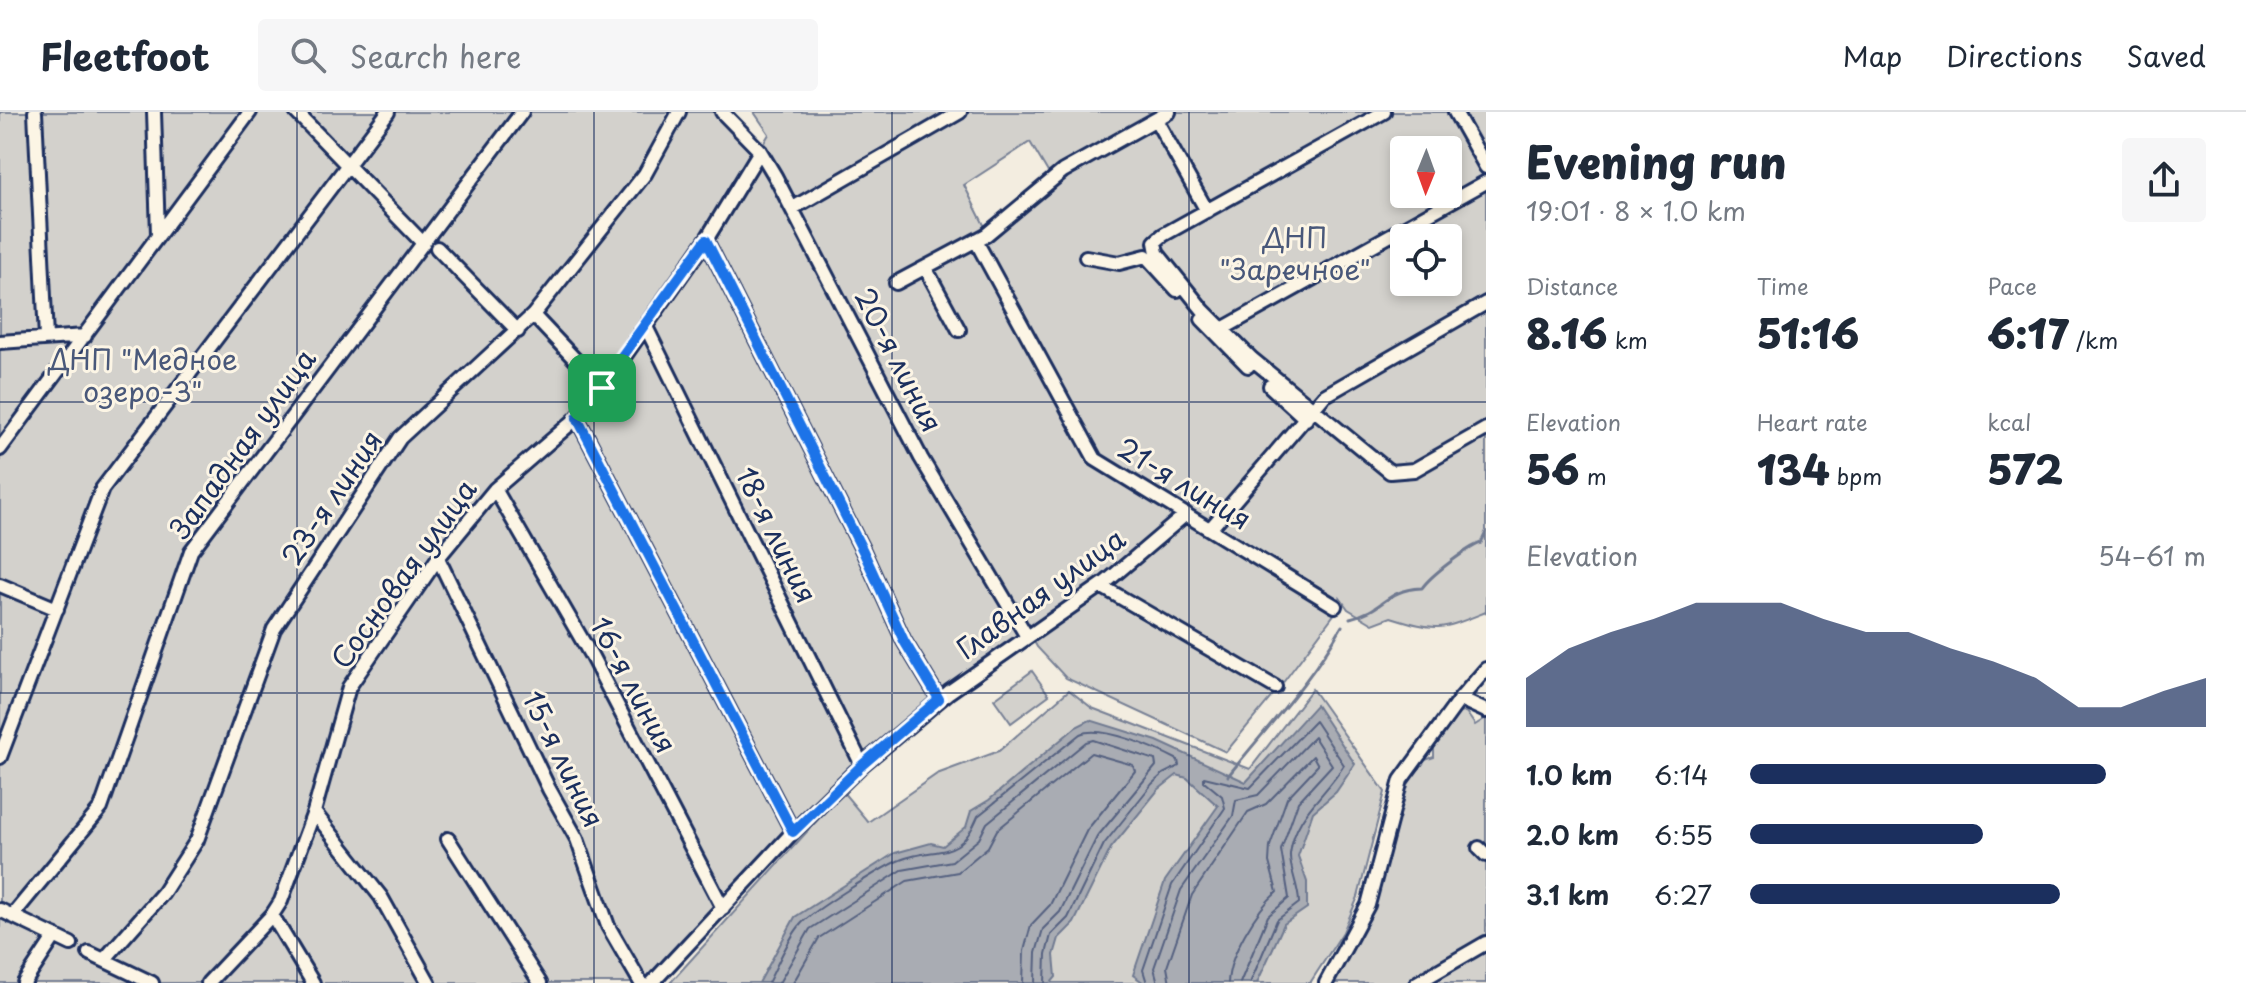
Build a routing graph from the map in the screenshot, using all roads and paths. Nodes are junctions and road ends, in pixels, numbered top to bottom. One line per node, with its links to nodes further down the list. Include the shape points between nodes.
1 (35, 112): 35 (street)
2 (154, 112): 20 (street)
3 (250, 112): 20 (street)
4 (296, 112): 15 (street)
5 (388, 112): 15 (street)
6 (522, 112): 22 (street, Западная улица)
7 (679, 112): 29 (street, 23-я линия, via 645,174)
8 (722, 112): 14 (street, 20-я линия)
9 (960, 112): 18 (street)
10 (1169, 112): 13 (street)
11 (1384, 112): 19 (street)
12 (1455, 112): 16 (street)
13 (1156, 120): 19 (street); 23 (street, via 1063,171)
14 (760, 151): 18 (street, 20-я линия); 21 (street, Сосновая улица)
15 (348, 165): 22 (street); 49 (street, via 102,489)
16 (1486, 167)
17 (1486, 182): 31 (street)
18 (793, 208): 50 (street, 20-я линия, via 921,458)
19 (1207, 211): 31 (street, via 1163,235 1155,246 1193,299)
20 (158, 234): 34 (street)
21 (706, 240): 30 (street, Сосновая улица); 53 (street, via 904,641)
22 (421, 241): 62 (street, Западная улица, via 191,551 101,808)
23 (976, 241): 26 (street); 43 (street, 21-я линия, via 1095,459)
24 (437, 248): 33 (street)
25 (1086, 257): 38 (street, via 1119,263 1146,256 1217,336)
26 (926, 269): 27 (street); 32 (street)
27 (896, 283)
28 (1486, 303): 38 (street, via 1324,396)
29 (533, 315): 33 (street, 23-я линия); 37 (street)
30 (646, 327): 37 (street, Сосновая улица); 57 (street, 18-я линия)
31 (1224, 328): 38 (street)
32 (959, 330)
33 (518, 331): 68 (street, 23-я линия, via 400,438 274,629 197,840 163,893)
34 (85, 336): 35 (street); 41 (street)
35 (46, 338): 36 (street)
36 (0, 342)
37 (602, 388): 39 (street, Сосновая улица)
38 (1309, 415): 40 (street, via 1397,474 1414,470); 44 (street)
39 (577, 418): 42 (street, Сосновая улица); 59 (street)
40 (1486, 429)
41 (0, 449)
42 (495, 489): 45 (street, Сосновая улица); 61 (street, 16-я линия, via 592,657)
43 (1186, 514): 44 (street, 21-я линия); 47 (street, Главная улица)
44 (1211, 528): 48 (street, 21-я линия)
45 (438, 558): 58 (street, Сосновая улица, via 349,687); 75 (street, 15-я линия, via 577,839 608,926)
46 (0, 585): 49 (street)
47 (1101, 586): 50 (street, Главная улица); 52 (street)
48 (1335, 606)
49 (57, 609): 56 (street)
50 (1026, 635): 53 (street, Главная улица)
51 (1486, 669): 54 (street)
52 (1275, 687)
53 (939, 699): 57 (street, Главная улица)
54 (1460, 699): 55 (street); 77 (street, via 1401,780 1368,905)
55 (1486, 711)
56 (0, 757)
57 (862, 765): 59 (street, Главная улица)
58 (314, 812): 63 (street, Сосновая улица); 73 (street, via 381,897)
59 (793, 832): 61 (street, Главная улица)
60 (448, 839): 74 (street)
61 (723, 908): 76 (street, Главная улица)
62 (6, 913): 64 (street)
63 (272, 915): 69 (street, Сосновая улица); 72 (street)
64 (55, 936): 66 (street); 70 (street)
65 (1486, 943): 78 (street)
66 (71, 944)
67 (89, 953): 68 (street)
68 (104, 960): 71 (street)
69 (212, 981)
70 (24, 983)
71 (152, 983)
72 (313, 983)
73 (429, 983)
74 (540, 983)
75 (641, 983)
76 (652, 983)
77 (1326, 983)
78 (1417, 983)

